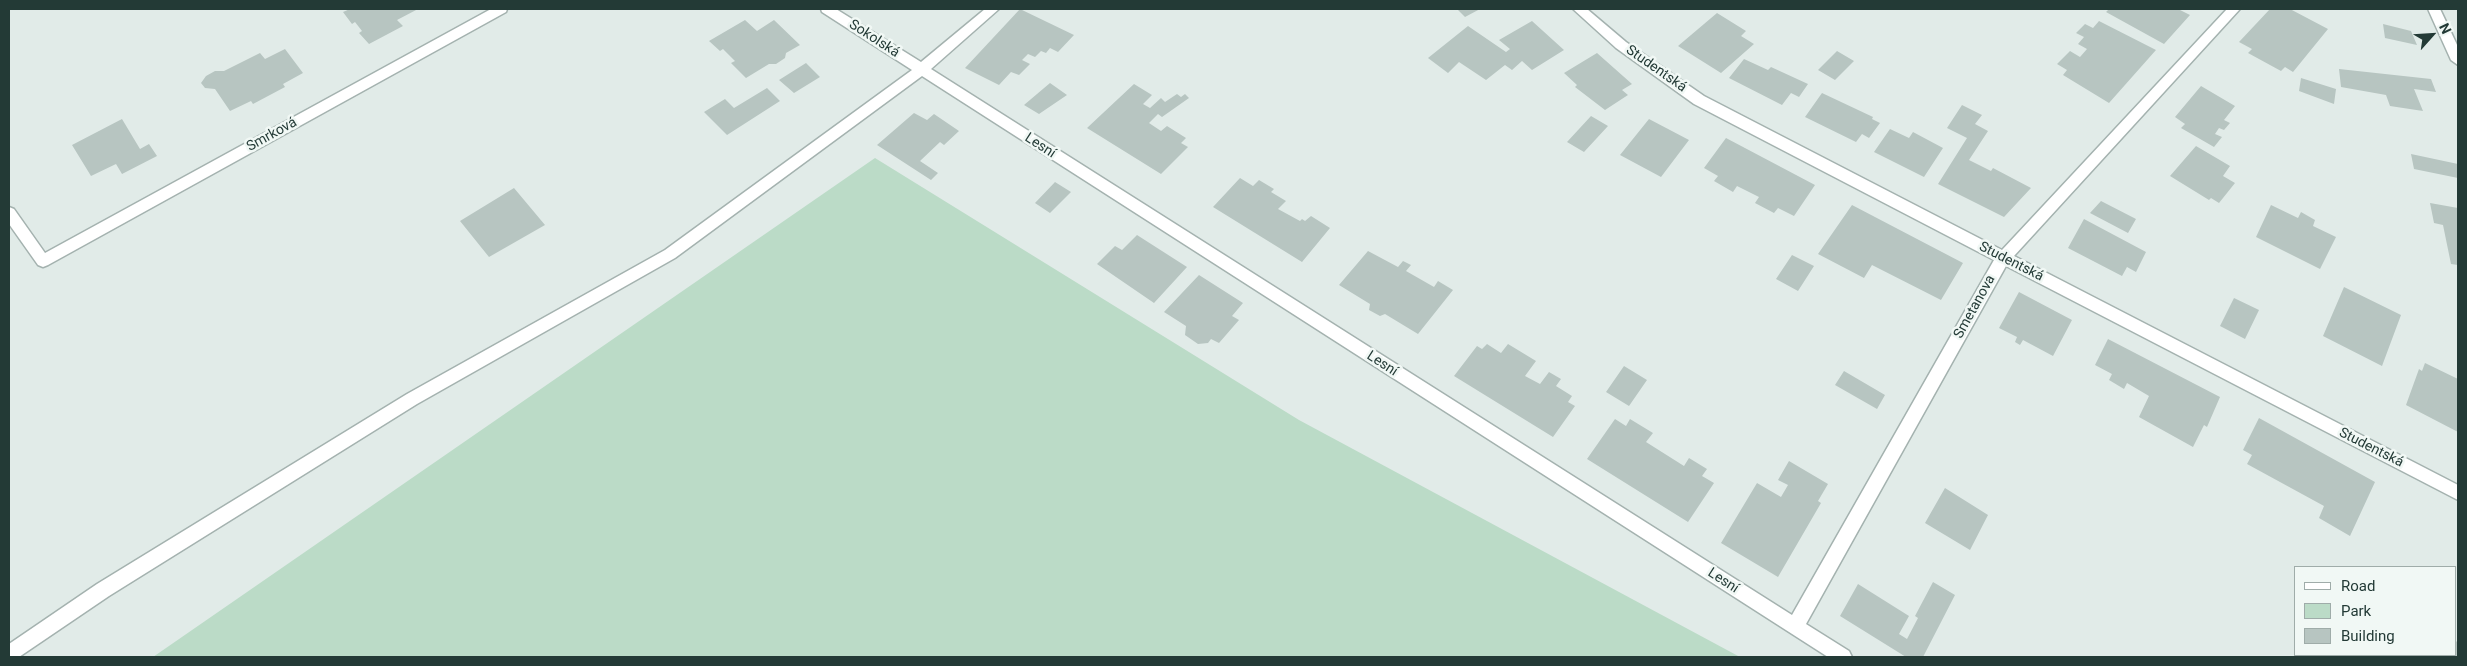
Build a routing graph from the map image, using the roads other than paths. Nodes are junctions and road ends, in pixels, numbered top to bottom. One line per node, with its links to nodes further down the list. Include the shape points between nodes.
1 (502, 9): 9 (street, Smrková, via 43,260)
2 (827, 9): 8 (street, Sokolská)
3 (993, 9): 8 (street)
4 (1578, 9): 10 (street, Studentská, via 1621,45 1699,100)
5 (2234, 9): 10 (street, Smetanova)
6 (2434, 9): 7 (street)
7 (2458, 57)
8 (921, 70): 12 (street, Lesní); 13 (street, via 670,254 412,399 103,590)
9 (9, 213)
10 (2003, 258): 11 (street, Studentská); 12 (street, Smetanova)
11 (2458, 493)
12 (1795, 627): 14 (street, Lesní)
13 (9, 654)
14 (1843, 657)

